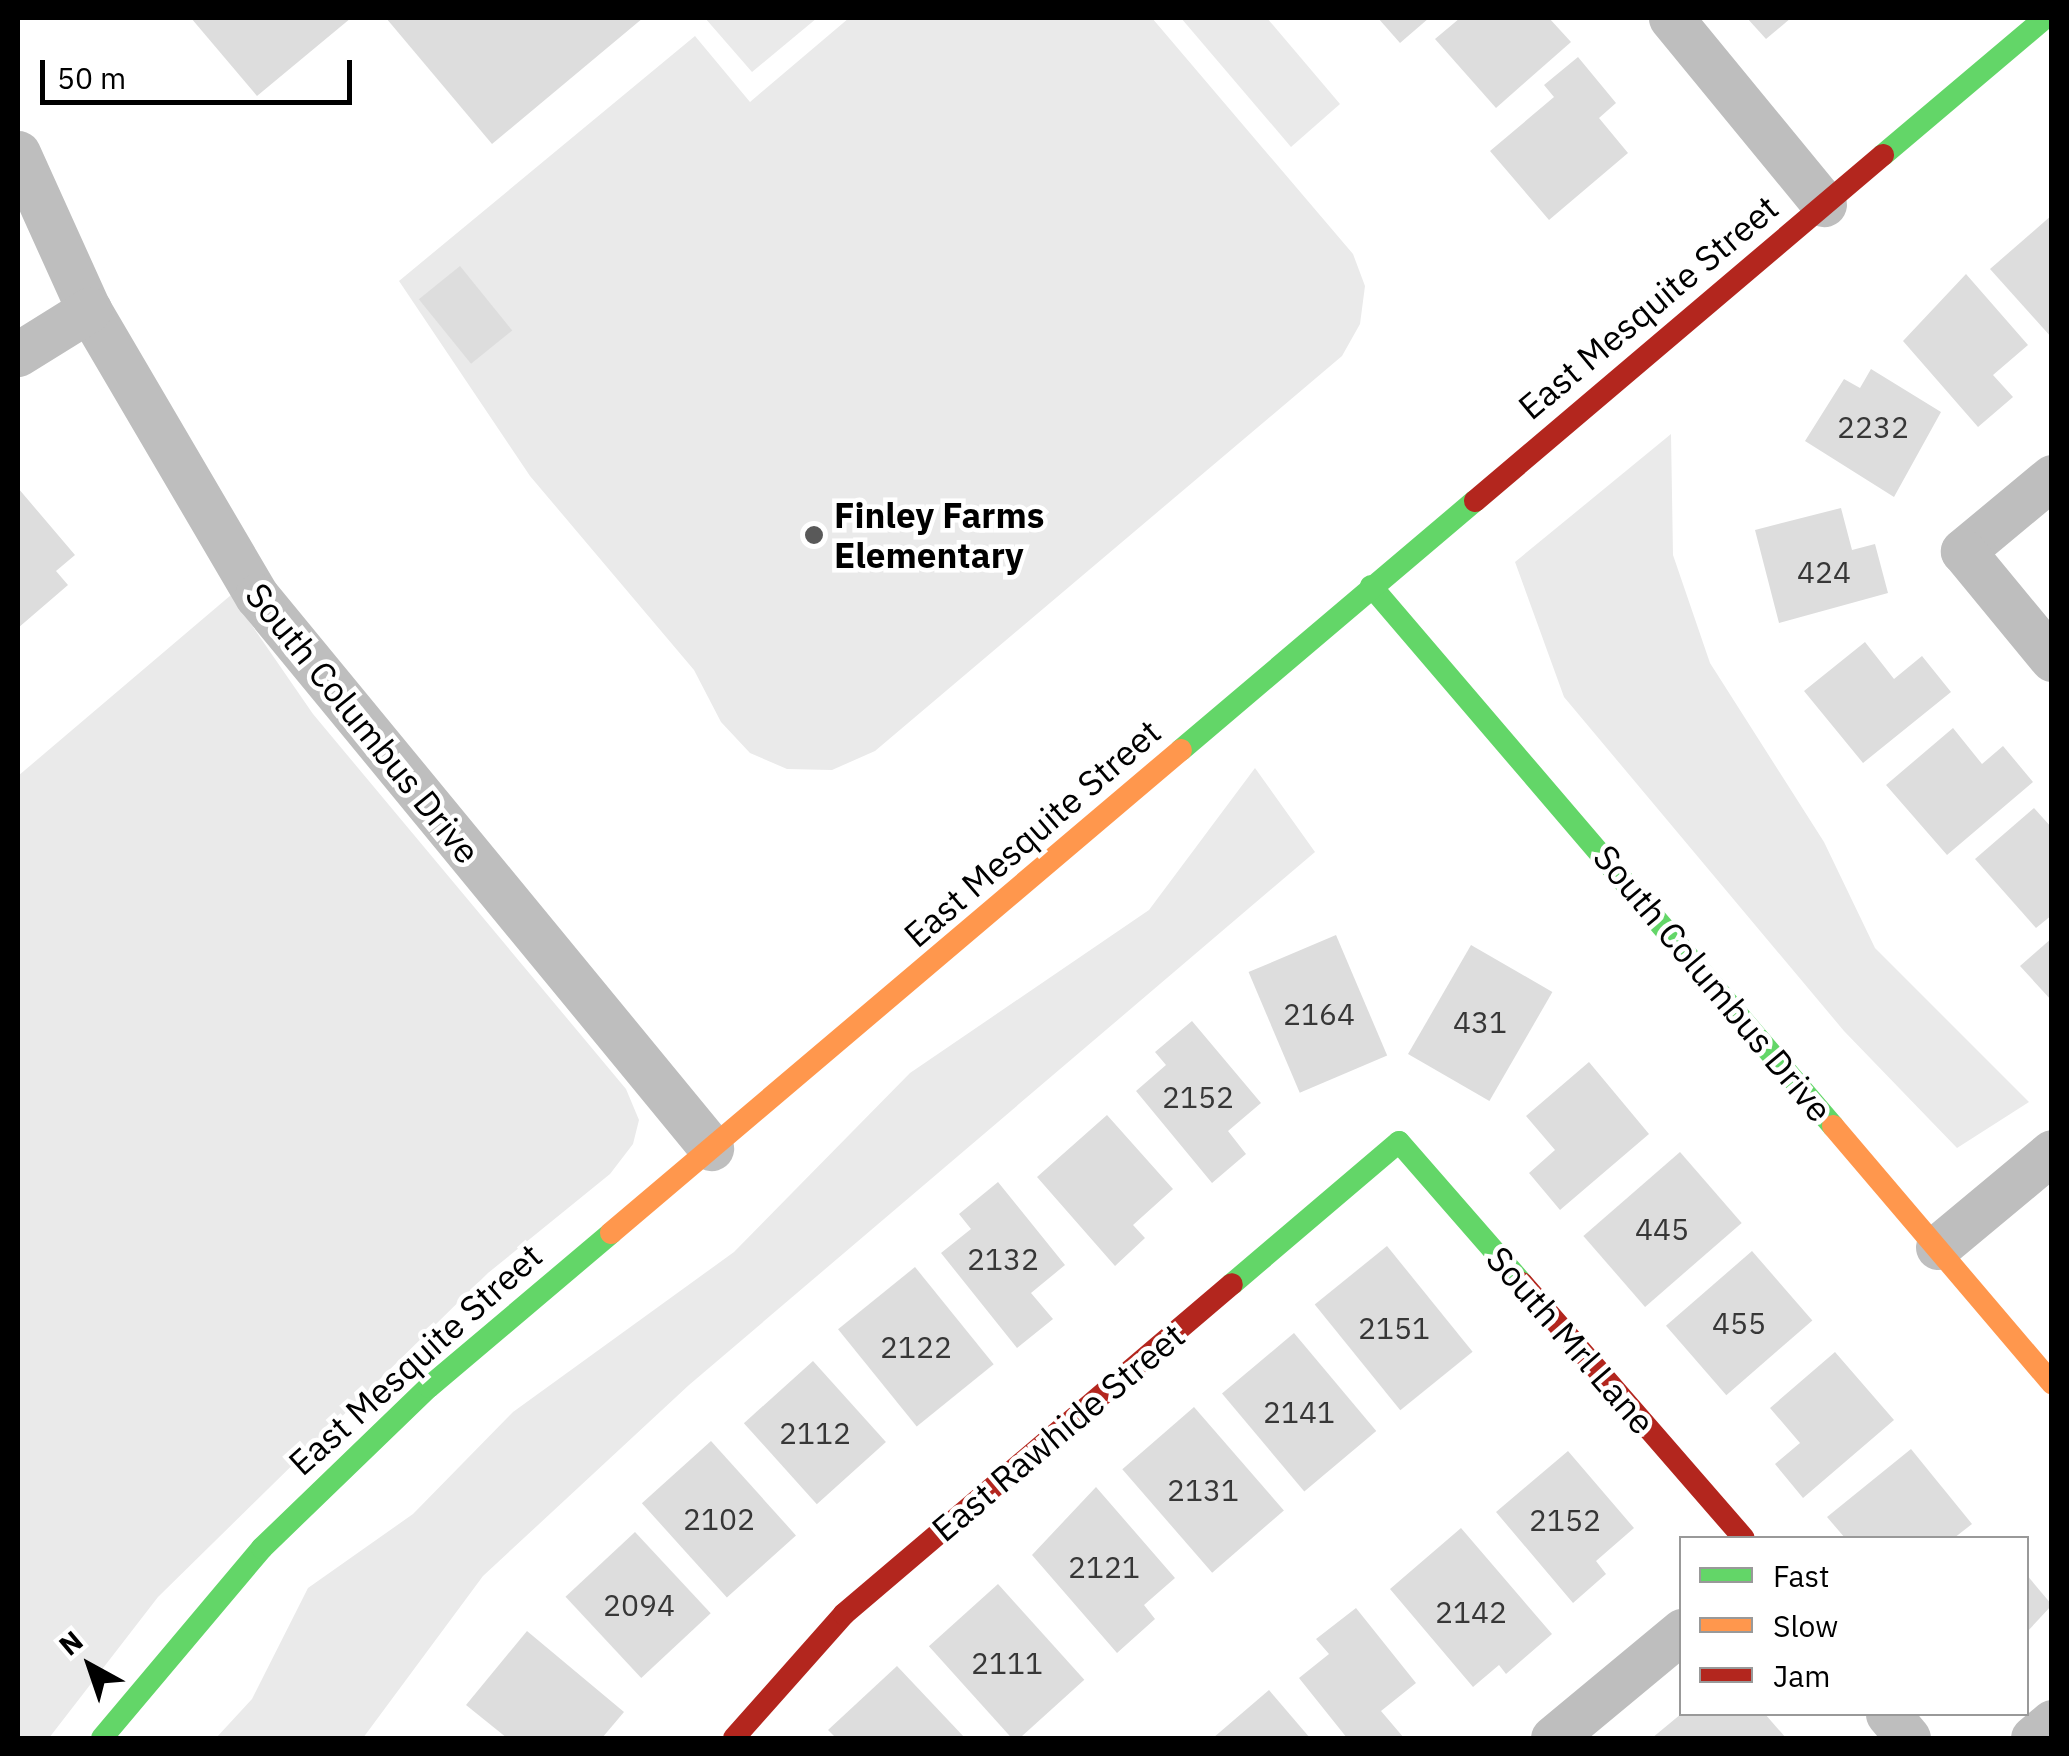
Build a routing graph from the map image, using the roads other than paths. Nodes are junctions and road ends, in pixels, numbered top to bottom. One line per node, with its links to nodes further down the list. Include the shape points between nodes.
1 (1671, 18): 4 (street)
2 (2045, 18): 4 (street, East Mesquite Street)
3 (18, 153): 5 (street, South Columbus Drive)
4 (1824, 204): 8 (street, East Mesquite Street)
5 (88, 310): 6 (street); 11 (street, South Columbus Drive, via 257,596)
6 (18, 354)
7 (2052, 477): 9 (street, via 1963,551)
8 (1371, 586): 11 (street, East Mesquite Street); 13 (street, South Columbus Drive)
9 (2052, 659)
10 (1398, 1142): 15 (street, South Mrl Lane); 20 (street, East Rawhide Street, via 844,1614)
11 (711, 1148): 19 (street, East Mesquite Street, via 343,1466 200,1617)
12 (2052, 1152): 13 (street)
13 (1938, 1247): 14 (street, South Columbus Drive)
14 (2052, 1383)
15 (1742, 1536)
16 (1679, 1633): 21 (street)
17 (1890, 1716): 22 (street)
18 (2052, 1722): 23 (street)
19 (102, 1738)
20 (734, 1738)
21 (1553, 1738)
22 (1908, 1738)
23 (2034, 1738)

